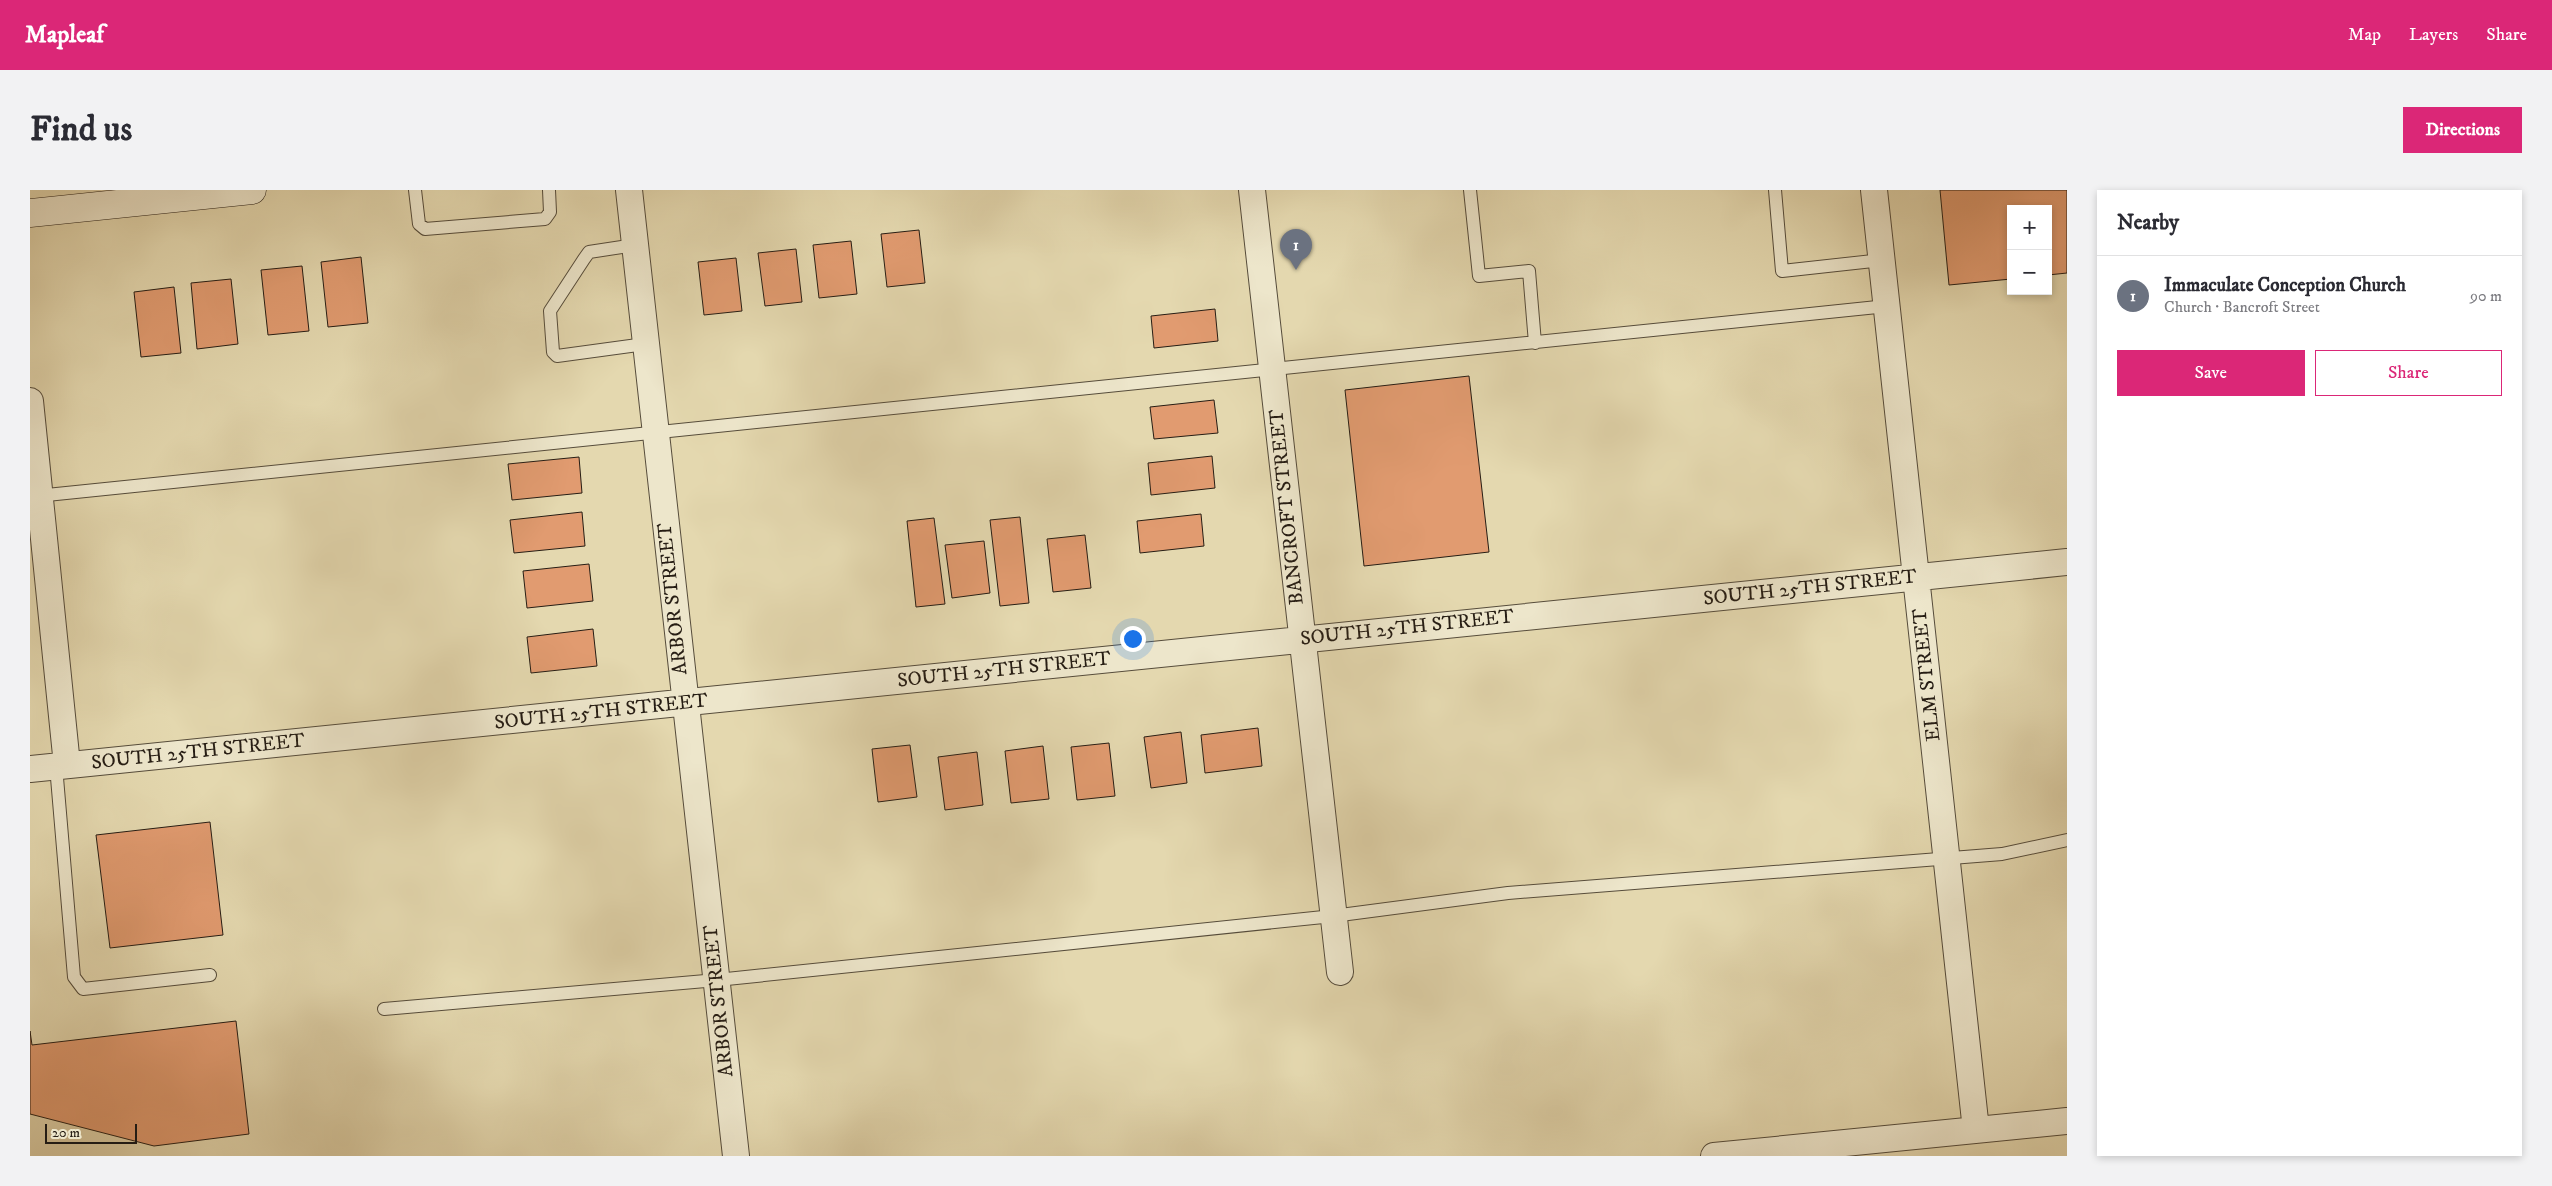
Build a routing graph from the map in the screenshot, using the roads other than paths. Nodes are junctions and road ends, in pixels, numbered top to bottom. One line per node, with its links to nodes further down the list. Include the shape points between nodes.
1 (252, 190): 9 (main road)
2 (415, 190): 3 (lane, via 418,224 425,229 546,219 550,212)
3 (549, 190)
4 (629, 190): 10 (street, ARBOR STREET)
5 (1252, 190): 15 (street, BANCROFT STREET)
6 (1470, 190): 13 (lane, via 1479,276 1529,272)
7 (1775, 190): 11 (lane, via 1782,271)
8 (1874, 190): 11 (street, ELM STREET)
9 (30, 213)
10 (635, 245): 14 (street, ARBOR STREET); 14 (lane, via 589,252 550,311 553,352 557,356)
11 (1882, 260): 12 (street, ELM STREET)
12 (1887, 306): 13 (lane); 20 (street, ELM STREET)
13 (1535, 343): 15 (lane)
14 (645, 344): 17 (street, ARBOR STREET)
15 (1272, 370): 17 (lane); 21 (street, BANCROFT STREET)
16 (30, 400): 18 (street)
17 (655, 432): 18 (lane); 22 (street, ARBOR STREET)
18 (35, 496): 23 (street)
19 (2067, 562): 20 (street, SOUTH 25TH STREET)
20 (1917, 578): 21 (street, SOUTH 25TH STREET); 26 (street, ELM STREET)
21 (1302, 638): 22 (street, SOUTH 25TH STREET); 27 (street, BANCROFT STREET)
22 (684, 704): 23 (street, SOUTH 25TH STREET); 30 (street, ARBOR STREET)
23 (62, 766): 24 (street, SOUTH 25TH STREET); 29 (lane, via 74,977 83,989)
24 (30, 769)
25 (2067, 840): 26 (lane, via 2002,854)
26 (1947, 859): 27 (lane, via 1508,893); 33 (street, ELM STREET)
27 (1333, 916): 28 (street, BANCROFT STREET); 30 (lane)
28 (1340, 972)
29 (210, 975)
30 (717, 980): 31 (lane); 34 (street, ARBOR STREET)
31 (384, 1009)
32 (2067, 1121): 33 (street)
33 (1976, 1130): 35 (street)
34 (736, 1156)
35 (1714, 1156)

